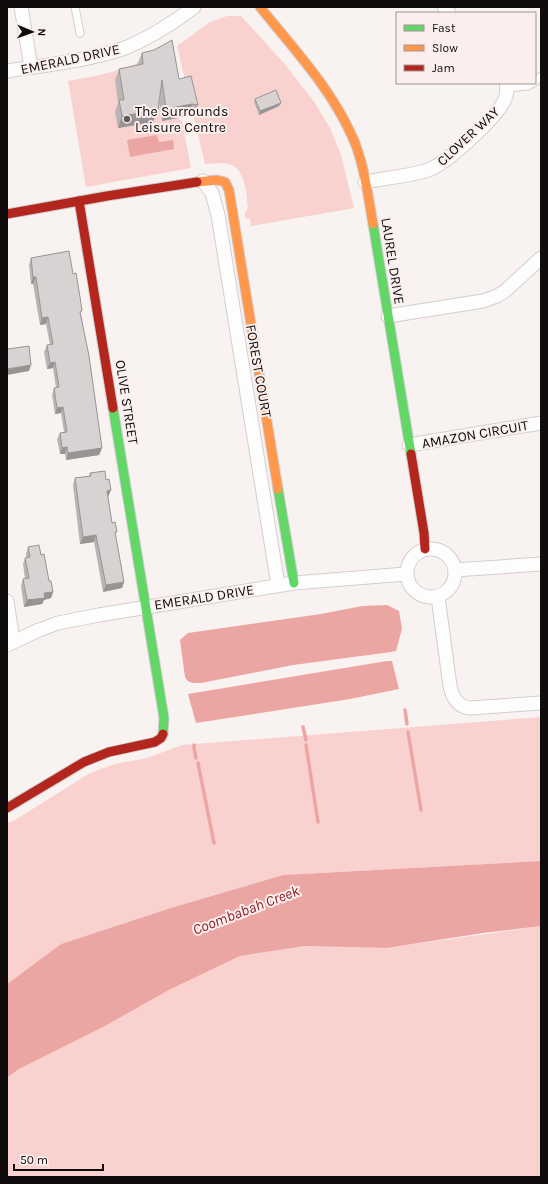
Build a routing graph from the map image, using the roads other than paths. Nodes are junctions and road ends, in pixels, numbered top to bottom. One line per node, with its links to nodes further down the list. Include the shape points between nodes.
1 (21, 7): 6 (street)
2 (75, 7): 5 (lane)
3 (194, 7): 6 (street, EMERALD DRIVE, via 122,49)
4 (260, 7): 11 (street, LAUREL DRIVE, via 335,102 360,155)
5 (80, 33)
6 (31, 68): 7 (street, EMERALD DRIVE)
7 (7, 71)
8 (531, 84): 9 (lane)
9 (506, 86): 11 (street, CLOVER WAY, via 505,100 490,120 442,163 428,170)
10 (203, 181): 12 (street, FOREST COURT); 22 (street, FOREST COURT, via 225,182 229,190); 23 (street, FOREST COURT, via 212,193 218,215)
11 (365, 182): 15 (street, LAUREL DRIVE)
12 (79, 201): 13 (street, FOREST COURT); 26 (street, OLIVE STREET)
13 (7, 214)
14 (541, 258): 15 (street, via 497,296 483,301)
15 (388, 316): 17 (street, LAUREL DRIVE)
16 (541, 423): 17 (street, AMAZON CIRCUIT)
17 (409, 445): 18 (street, LAUREL DRIVE)
18 (425, 549): 20 (street, via 441,550 453,562); 21 (street, via 414,555)
19 (541, 564): 20 (street)
20 (455, 570): 24 (street, via 455,579 451,587)
21 (406, 574): 22 (street, EMERALD DRIVE); 24 (street, via 412,589 419,595)
22 (294, 583): 23 (street, EMERALD DRIVE)
23 (278, 585): 26 (street, EMERALD DRIVE)
24 (438, 597): 28 (street, via 453,698 470,708)
25 (7, 601): 27 (street)
26 (147, 607): 27 (street, EMERALD DRIVE, via 58,623); 29 (street, OLIVE STREET, via 164,718 163,736 149,744 109,752 84,762)
27 (10, 643)
28 (541, 703)
29 (7, 808)

